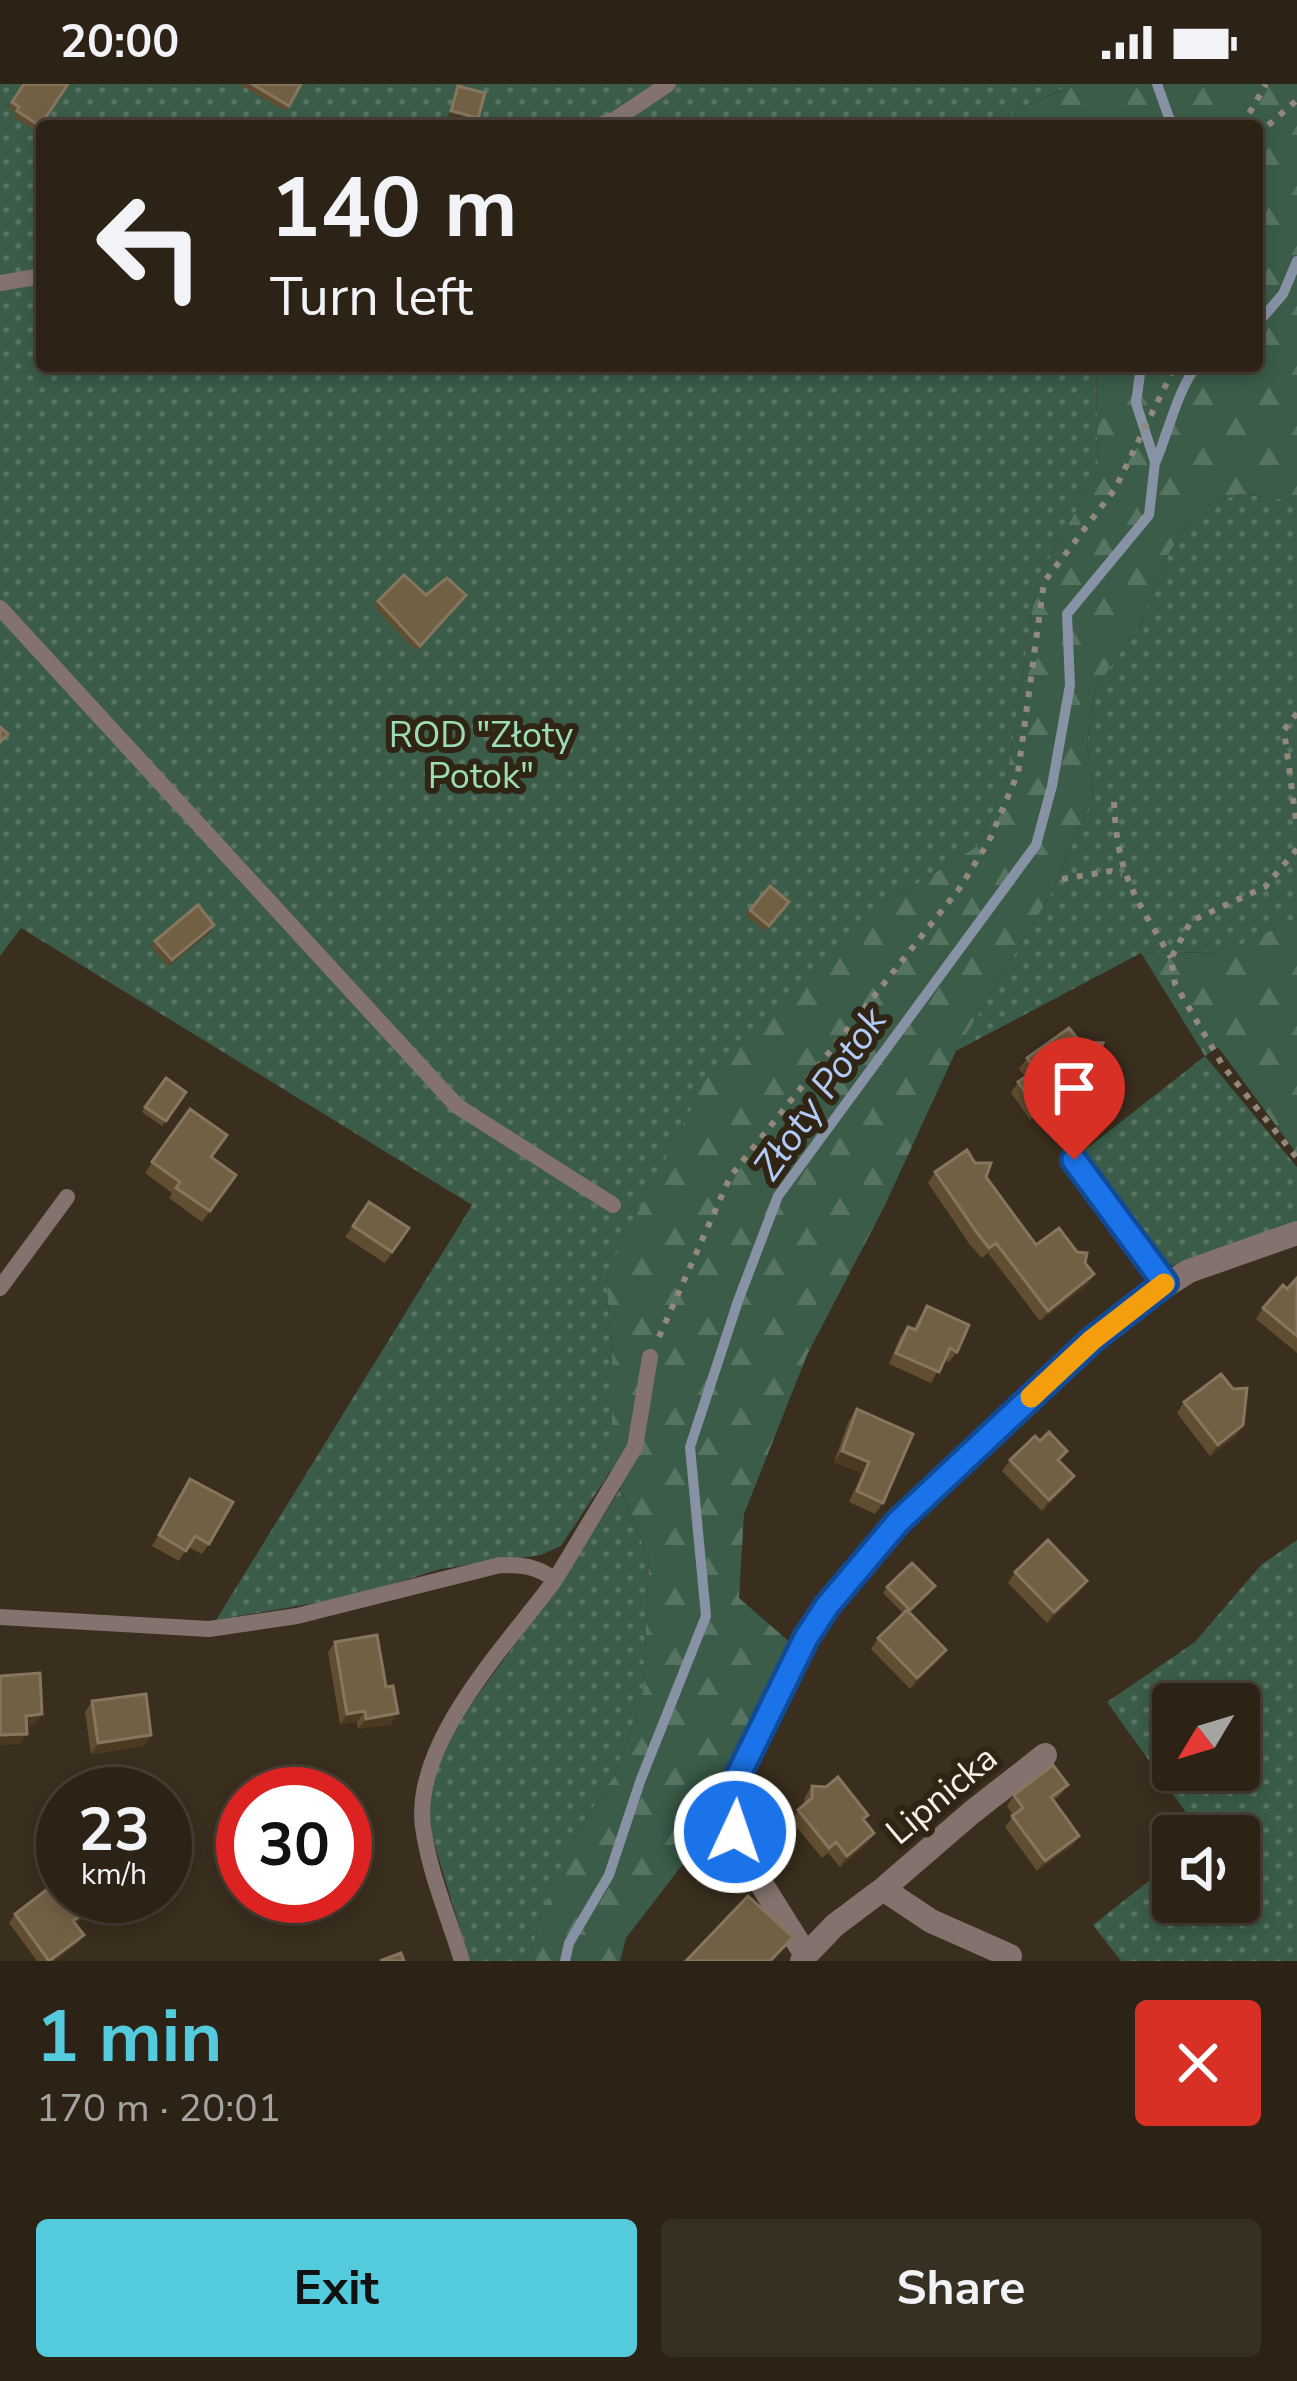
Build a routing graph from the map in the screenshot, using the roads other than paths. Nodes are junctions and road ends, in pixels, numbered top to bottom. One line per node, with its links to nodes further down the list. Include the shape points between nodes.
1 (668, 84): 2 (lane)
2 (613, 120)
3 (36, 277): 4 (lane)
4 (0, 283)
5 (0, 608): 8 (lane, via 457,1106)
6 (1074, 1160): 10 (lane)
7 (68, 1197): 11 (lane)
8 (613, 1204)
9 (1297, 1233): 10 (street, Lipnicka)
10 (1165, 1283): 18 (street, Lipnicka, via 1092,1340 898,1522 806,1638 731,1801 744,1856)
11 (0, 1288)
12 (650, 1357): 13 (lane, via 635,1447)
13 (555, 1580): 14 (lane, via 526,1564 500,1565 297,1616 209,1628); 19 (lane, via 442,1735 425,1781 423,1828)
14 (0, 1617)
15 (1045, 1755): 16 (street, Lipnicka)
16 (883, 1889): 17 (street, Lipnicka, via 931,1922); 18 (street, Lipnicka)
17 (1010, 1956)
18 (804, 1958)
19 (462, 1961)

